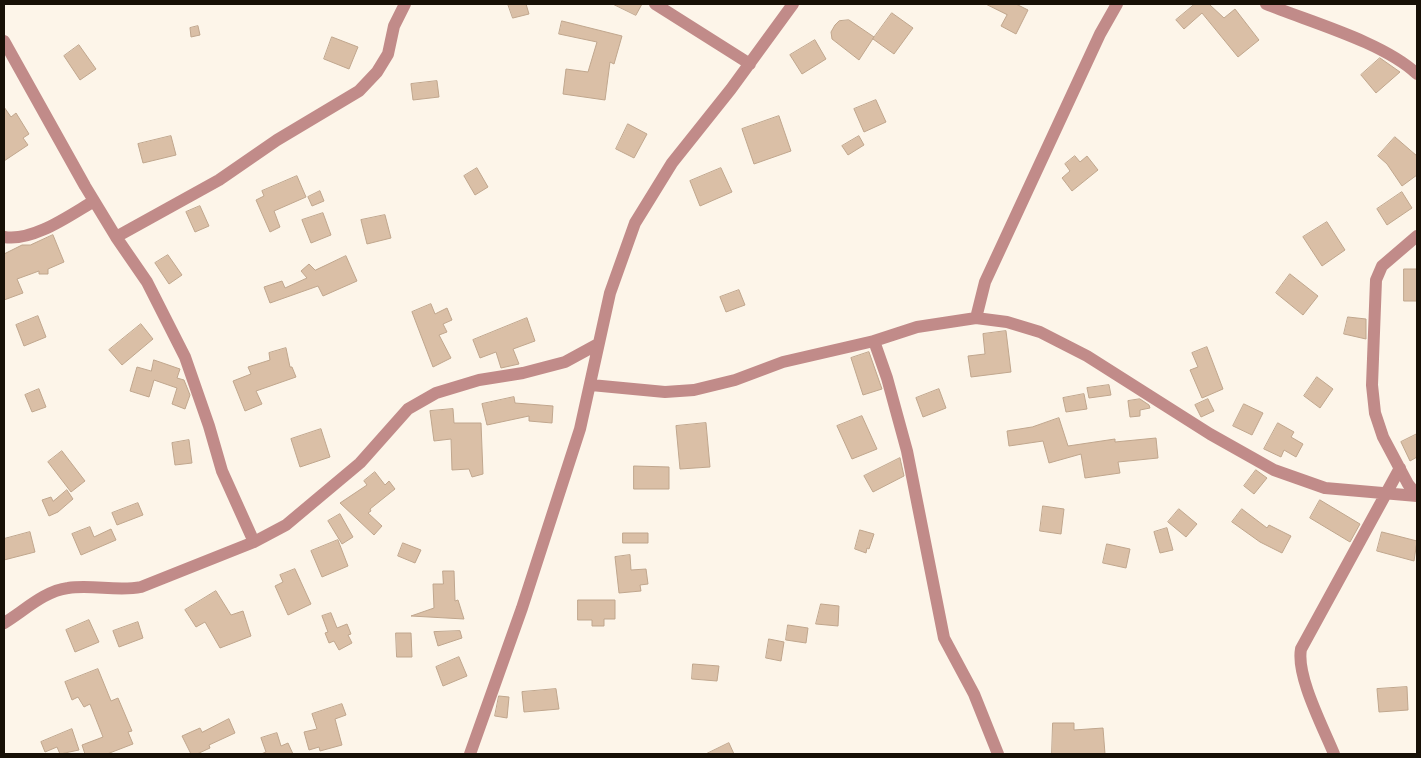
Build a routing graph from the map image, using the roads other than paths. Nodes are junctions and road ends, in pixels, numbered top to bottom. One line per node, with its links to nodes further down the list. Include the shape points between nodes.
1 (405, 4): 12 (street, via 394,26 388,54 359,91 219,180)
2 (654, 4): 7 (street)
3 (793, 4): 7 (street)
4 (1117, 4): 13 (street, via 984,282)
5 (1266, 4): 8 (street, via 1350,36 1392,56)
6 (4, 41): 9 (street)
7 (750, 64): 15 (street, via 672,163 635,223 610,293)
8 (1417, 74)
9 (94, 201): 11 (street, via 52,226 14,238); 12 (street)
10 (1417, 236): 17 (street, via 1382,266 1376,280 1372,385 1375,413 1383,437)
11 (4, 237)
12 (116, 237): 20 (street, via 147,282 185,358 222,471)
13 (976, 318): 14 (street, via 917,326); 18 (street, via 1007,322 1040,332 1087,356 1210,434 1274,470 1325,488)
14 (874, 341): 16 (street, via 783,362 735,380 694,390 665,392); 23 (street, via 907,451 944,638 974,694)
15 (598, 344): 16 (street); 20 (street, via 565,362 479,380 429,397 408,409 360,463 330,490 286,525)
16 (591, 385): 22 (street, via 580,429)
17 (1400, 468): 18 (street); 19 (street)
18 (1386, 493): 19 (street); 24 (street, via 1301,649 1299,662 1304,678)
19 (1417, 496)
20 (254, 542): 21 (street, via 141,587 126,590 69,587 53,592)
21 (4, 623)
22 (470, 754)
23 (998, 754)
24 (1334, 754)

